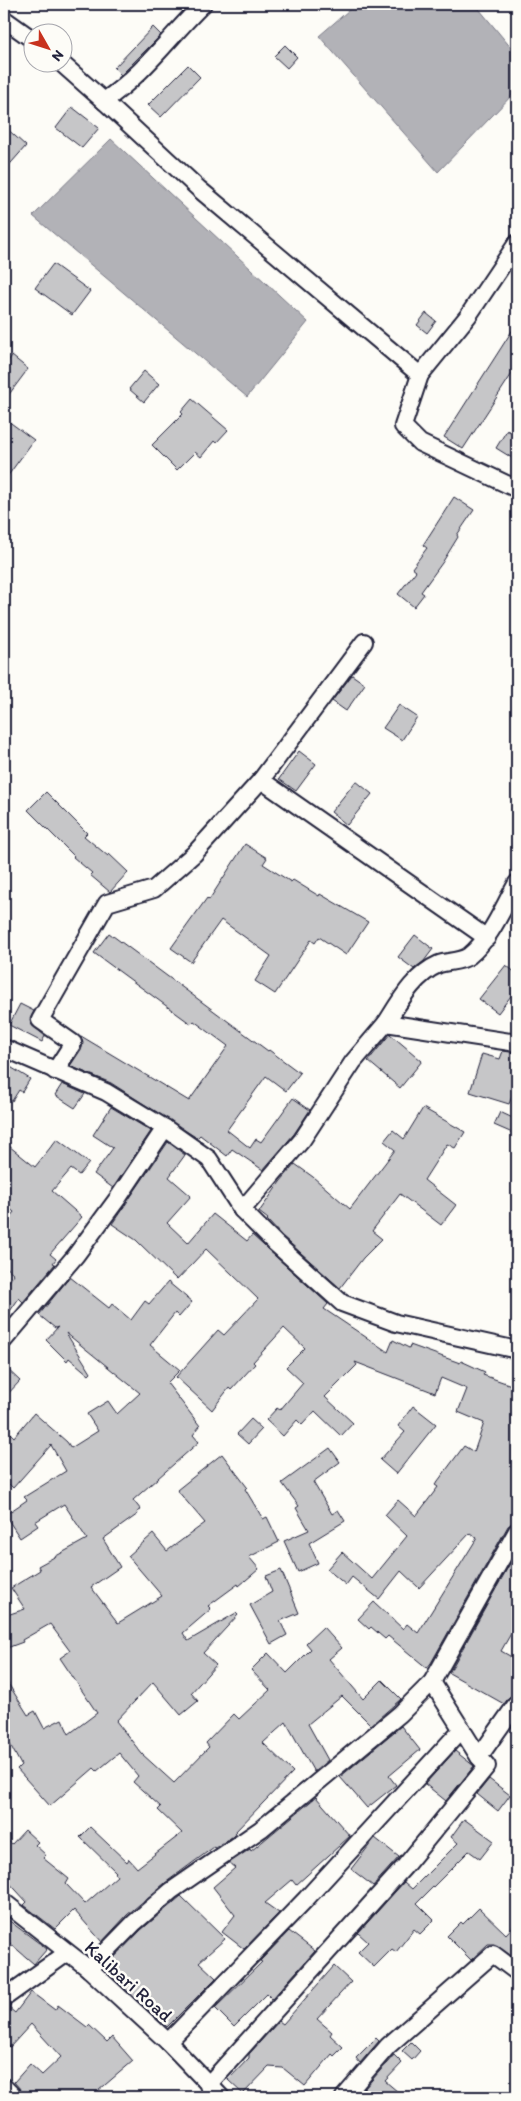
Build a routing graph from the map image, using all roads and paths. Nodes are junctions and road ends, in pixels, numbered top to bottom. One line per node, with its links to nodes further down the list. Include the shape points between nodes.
1 (203, 4): 5 (street, via 126,86)
2 (4, 19): 3 (street)
3 (22, 32)
4 (71, 72): 5 (street)
5 (104, 101): 7 (street, via 199,189)
6 (517, 243): 7 (street, via 468,316)
7 (420, 375): 8 (street, via 402,426 420,443)
8 (517, 489)
9 (364, 642): 10 (street)
10 (261, 780): 12 (street); 16 (street, via 194,854 154,889 107,903 40,1020 73,1043)
11 (517, 883): 12 (street)
12 (487, 938): 13 (street, via 467,958 440,964 418,978)
13 (386, 1024): 14 (street); 18 (street, via 353,1062 302,1140)
14 (517, 1043)
15 (4, 1048): 16 (street)
16 (55, 1071): 17 (street, via 106,1092)
17 (165, 1128): 18 (street, via 209,1159); 19 (street, via 81,1248)
18 (242, 1210): 20 (street, via 342,1303 396,1323)
19 (4, 1340)
20 (517, 1350)
21 (517, 1531): 22 (street)
22 (432, 1682): 24 (street); 28 (street, via 400,1714 261,1829 171,1891 134,1923)
23 (517, 1703): 25 (street)
24 (462, 1729): 25 (street); 31 (street, via 306,1899)
25 (479, 1757): 32 (street, via 487,1766 404,1866)
26 (4, 1902): 27 (street, Kalibari Road)
27 (67, 1952): 28 (street, Kalibari Road); 30 (street)
28 (89, 1970): 31 (street, Kalibari Road)
29 (517, 1972): 36 (street, via 493,1954 388,2046)
30 (4, 1998)
31 (168, 2042): 32 (street, Kalibari Road)
32 (208, 2085): 35 (street, Kalibari Road)
33 (4, 2087): 34 (street)
34 (14, 2097)
35 (221, 2097)
36 (344, 2097)

